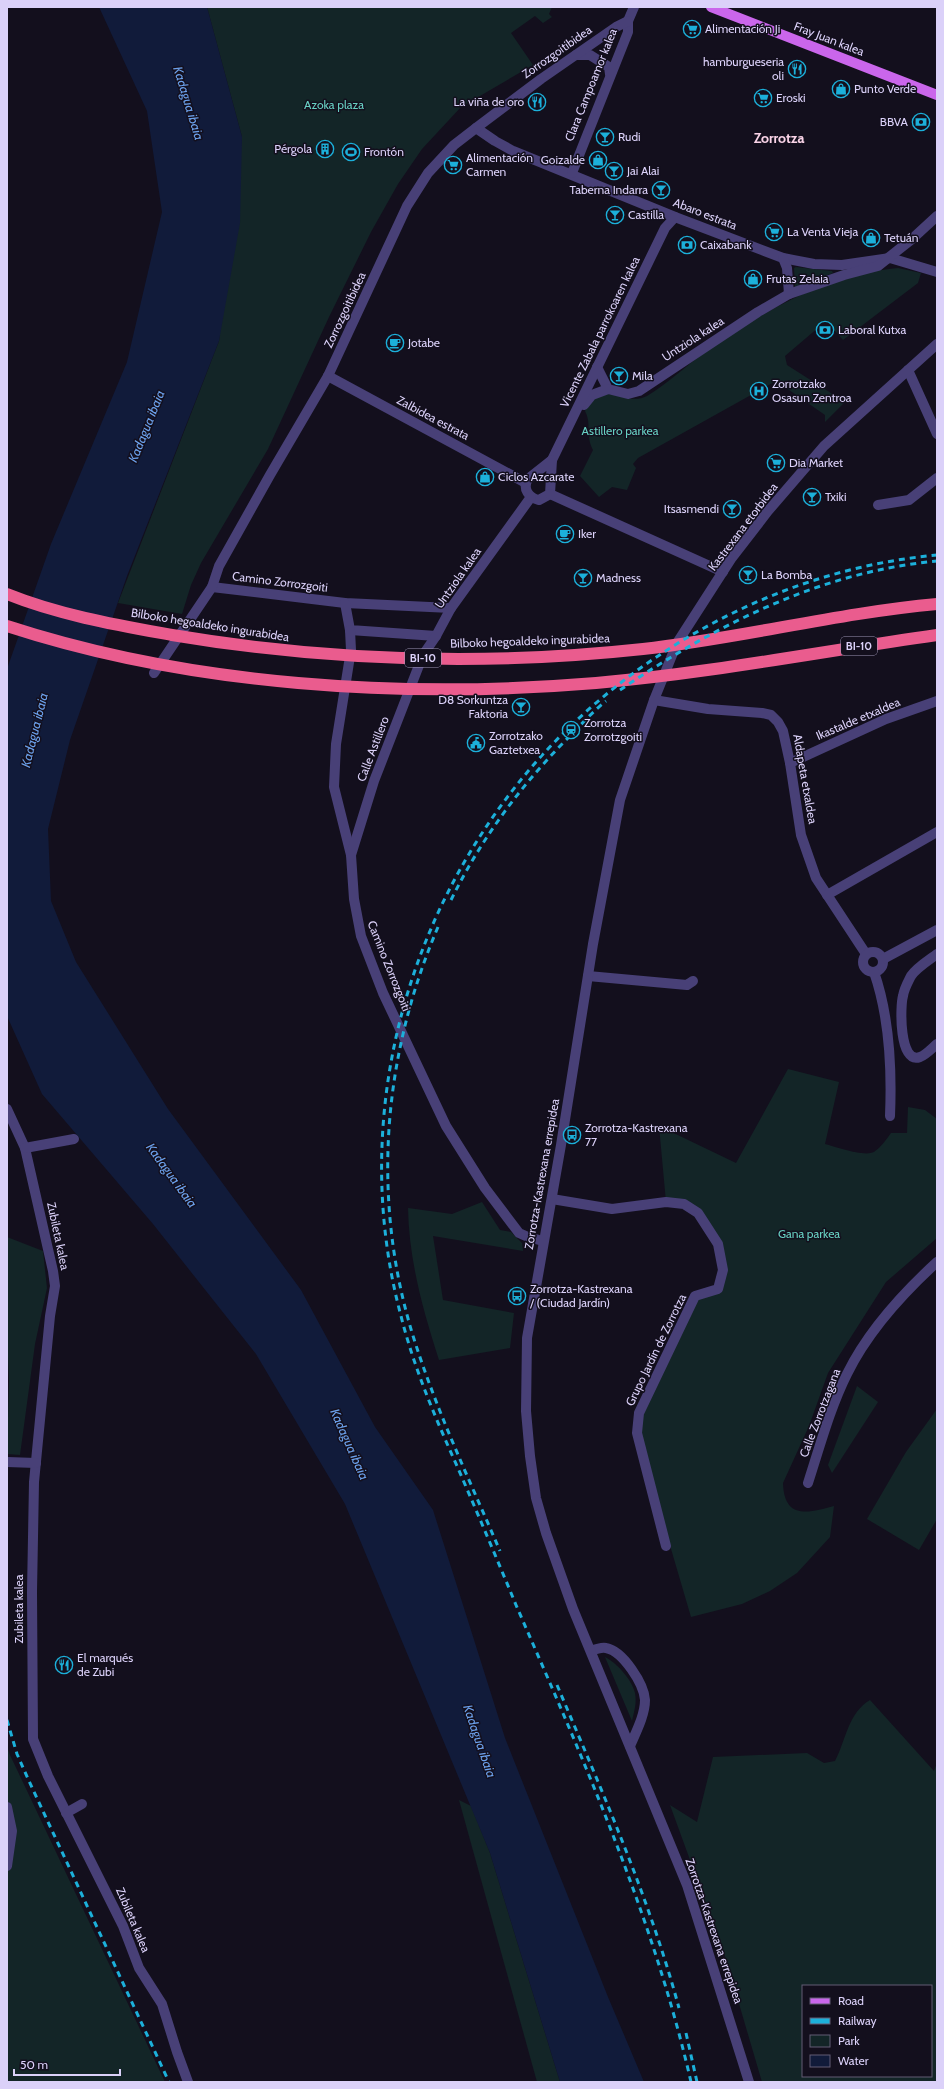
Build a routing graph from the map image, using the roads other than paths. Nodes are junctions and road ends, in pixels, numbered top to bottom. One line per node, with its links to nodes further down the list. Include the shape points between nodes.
1 (634, 7): 4 (street, Clara Campoamor kalea)
2 (711, 7): 3 (main road, Fray Juan kalea)
3 (725, 10): 7 (main road, Fray Juan kalea)
4 (628, 21): 5 (street, Zorrozgoitibidea); 6 (street, Clara Campoamor kalea, via 628,32)
5 (576, 55): 6 (street, via 590,55 609,67); 8 (street, Zorrozgoitibidea)
6 (610, 74): 9 (street, Clara Campoamor kalea)
7 (937, 95)
8 (476, 128): 9 (street, Abaro estrata, via 513,151); 19 (street, Zorrozgoitibidea, via 454,145 428,173 407,206)
9 (572, 173): 11 (street, Abaro estrata)
10 (937, 216): 13 (street, Untziola kalea)
11 (675, 217): 12 (street, Abaro estrata); 17 (street, Vicente Zabala parrokoaren kalea, via 665,228)
12 (783, 258): 13 (street, Abaro estrata, via 814,264 842,265); 15 (street, via 787,268)
13 (890, 258): 14 (street, Abaro estrata); 15 (street, Untziola kalea, via 878,266)
14 (937, 272)
15 (789, 294): 20 (street, Untziola kalea, via 639,391 628,394)
16 (937, 344): 18 (street, Kastrexana etorbidea)
17 (596, 367): 20 (street); 21 (street, Vicente Zabala parrokoaren kalea)
18 (908, 370): 22 (street); 29 (street, Kastrexana etorbidea, via 824,446 768,511)
19 (328, 376): 25 (street, Zalbidea estrata); 30 (street, Zorrozgoitibidea, via 219,566)
20 (608, 389): 21 (street, via 592,395)
21 (573, 420): 23 (street, Vicente Zabala parrokoaren kalea)
22 (937, 434)
23 (552, 460): 25 (street); 26 (street)
24 (937, 478): 28 (street, via 910,500)
25 (526, 483): 27 (street, via 526,491)
26 (550, 494): 27 (street, via 539,500); 29 (street)
27 (531, 497): 34 (street, Untziola kalea)
28 (878, 505)
29 (723, 572): 41 (street, Kastrexana etorbidea, via 677,643)
30 (212, 587): 32 (street, Camino Zorrozgoiti); 40 (street, Zorrozgoitibidea)
31 (7, 594): 33 (highway, Bilboko hegoaldeko ingurabidea / BI-10, via 89,618 202,640 306,653 485,659 578,655 712,640)
32 (345, 603): 34 (street, Camino Zorrozgoiti); 36 (street, Camino Zorrozgoiti)
33 (937, 604)
34 (451, 608): 38 (street, Untziola kalea)
35 (7, 626): 37 (highway, BI-10, via 50,640 130,658 201,670 295,682 446,689 590,683 780,659)
36 (350, 630): 38 (street); 45 (street, Camino Zorrozgoiti, via 352,650 336,744 334,787)
37 (937, 635)
38 (436, 636): 39 (street, Untziola kalea)
39 (424, 655): 45 (street, Calle Astillero, via 374,781)
40 (154, 673)
41 (654, 700): 43 (street, Aldapeta etxaldea, via 708,709 771,715 783,731); 52 (street, Zorrotza-Kastrexana errepidea, via 620,800)
42 (937, 701): 43 (street, Ikastalde etxaldea, via 886,719)
43 (790, 763): 46 (street, Aldapeta etxaldea, via 802,835 816,878)
44 (937, 832): 46 (street)
45 (351, 854): 60 (street, Camino Zorrozgoiti, via 354,899 361,936 383,993 446,1126 485,1188 519,1233)
46 (828, 895): 48 (street, Aldapeta etxaldea)
47 (937, 930): 50 (street)
48 (866, 954): 50 (street, via 877,952); 51 (street, via 862,963 864,968)
49 (937, 954): 54 (street, via 912,974 903,994 901,1012 904,1045 908,1054 920,1057)
50 (883, 959): 51 (street, via 882,966)
51 (874, 972): 56 (street, via 882,994 887,1029)
52 (588, 976): 53 (street, via 687,985); 59 (street, Zorrotza-Kastrexana errepidea)
53 (693, 981)
54 (937, 1044)
55 (7, 1109): 58 (street, Zubileta kalea)
56 (890, 1116)
57 (74, 1139): 58 (street)
58 (25, 1148): 63 (street, Zubileta kalea, via 55,1286)
59 (552, 1199): 60 (street, Zorrotza-Kastrexana errepidea); 65 (street, Grupo Jardín de Zorrotza, via 612,1208 666,1202 684,1204 698,1214 718,1244 724,1270 718,1289 694,1296 639,1413 637,1433)
60 (543, 1241): 66 (street, Zorrotza-Kastrexana errepidea, via 527,1338 526,1411 530,1456 536,1498 556,1566)
61 (937, 1262): 64 (street, Calle Zorrotzagana, via 894,1304 848,1372 837,1396)
62 (7, 1462): 63 (street)
63 (36, 1463): 70 (street, Zubileta kalea, via 32,1592 33,1739)
64 (808, 1483)
65 (666, 1546)
66 (591, 1651): 67 (street, Zorrotza-Kastrexana errepidea); 67 (street, via 607,1648 614,1651 636,1673 644,1692 645,1701 640,1722)
67 (630, 1746): 73 (street, Zorrotza-Kastrexana errepidea, via 687,1885)
68 (82, 1804): 70 (street)
69 (7, 1807): 71 (street, via 12,1832)
70 (66, 1813): 72 (street, Zubileta kalea, via 124,1926 139,1968 162,2004)
71 (7, 1866)
72 (188, 2082)
73 (749, 2082)

